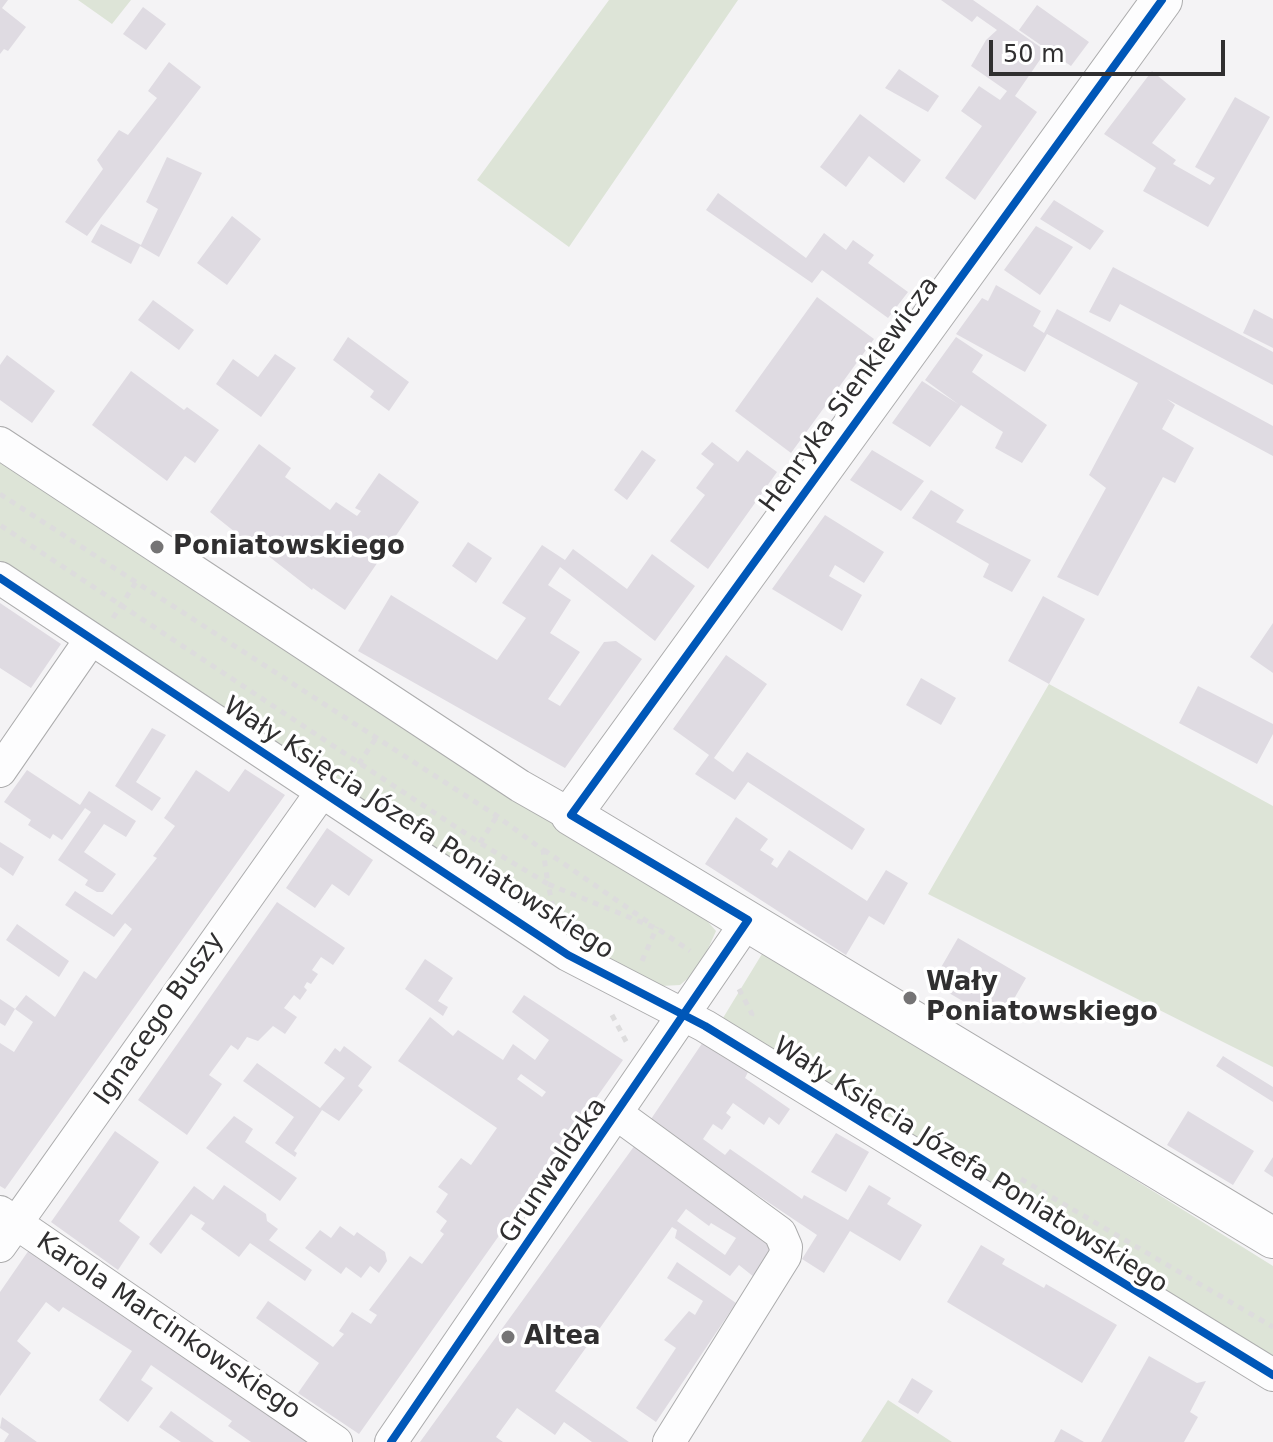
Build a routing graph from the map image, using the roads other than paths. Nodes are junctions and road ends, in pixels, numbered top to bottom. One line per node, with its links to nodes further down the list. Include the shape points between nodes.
1 (1162, 0): 7 (street, Henryka Sienkiewicza)
2 (0, 443): 7 (street)
3 (0, 578): 4 (street, Wały Księcia Józefa Poniatowskiego)
4 (100, 631): 5 (street); 6 (street, Wały Księcia Józefa Poniatowskiego)
5 (0, 771)
6 (335, 786): 9 (street, Wały Księcia Józefa Poniatowskiego, via 568,955); 11 (street, Ignacego Buszy)
7 (571, 815): 8 (street)
8 (748, 920): 9 (street, Grunwaldzka); 12 (street)
9 (686, 1014): 10 (street, Grunwaldzka); 13 (street, Wały Księcia Józefa Poniatowskiego)
10 (617, 1114): 15 (street, Grunwaldzka); 16 (street, via 780,1233 786,1247)
11 (5, 1227): 14 (street, Karola Marcinkowskiego)
12 (1273, 1238)
13 (1273, 1375)
14 (336, 1442)
15 (391, 1442)
16 (669, 1442)

